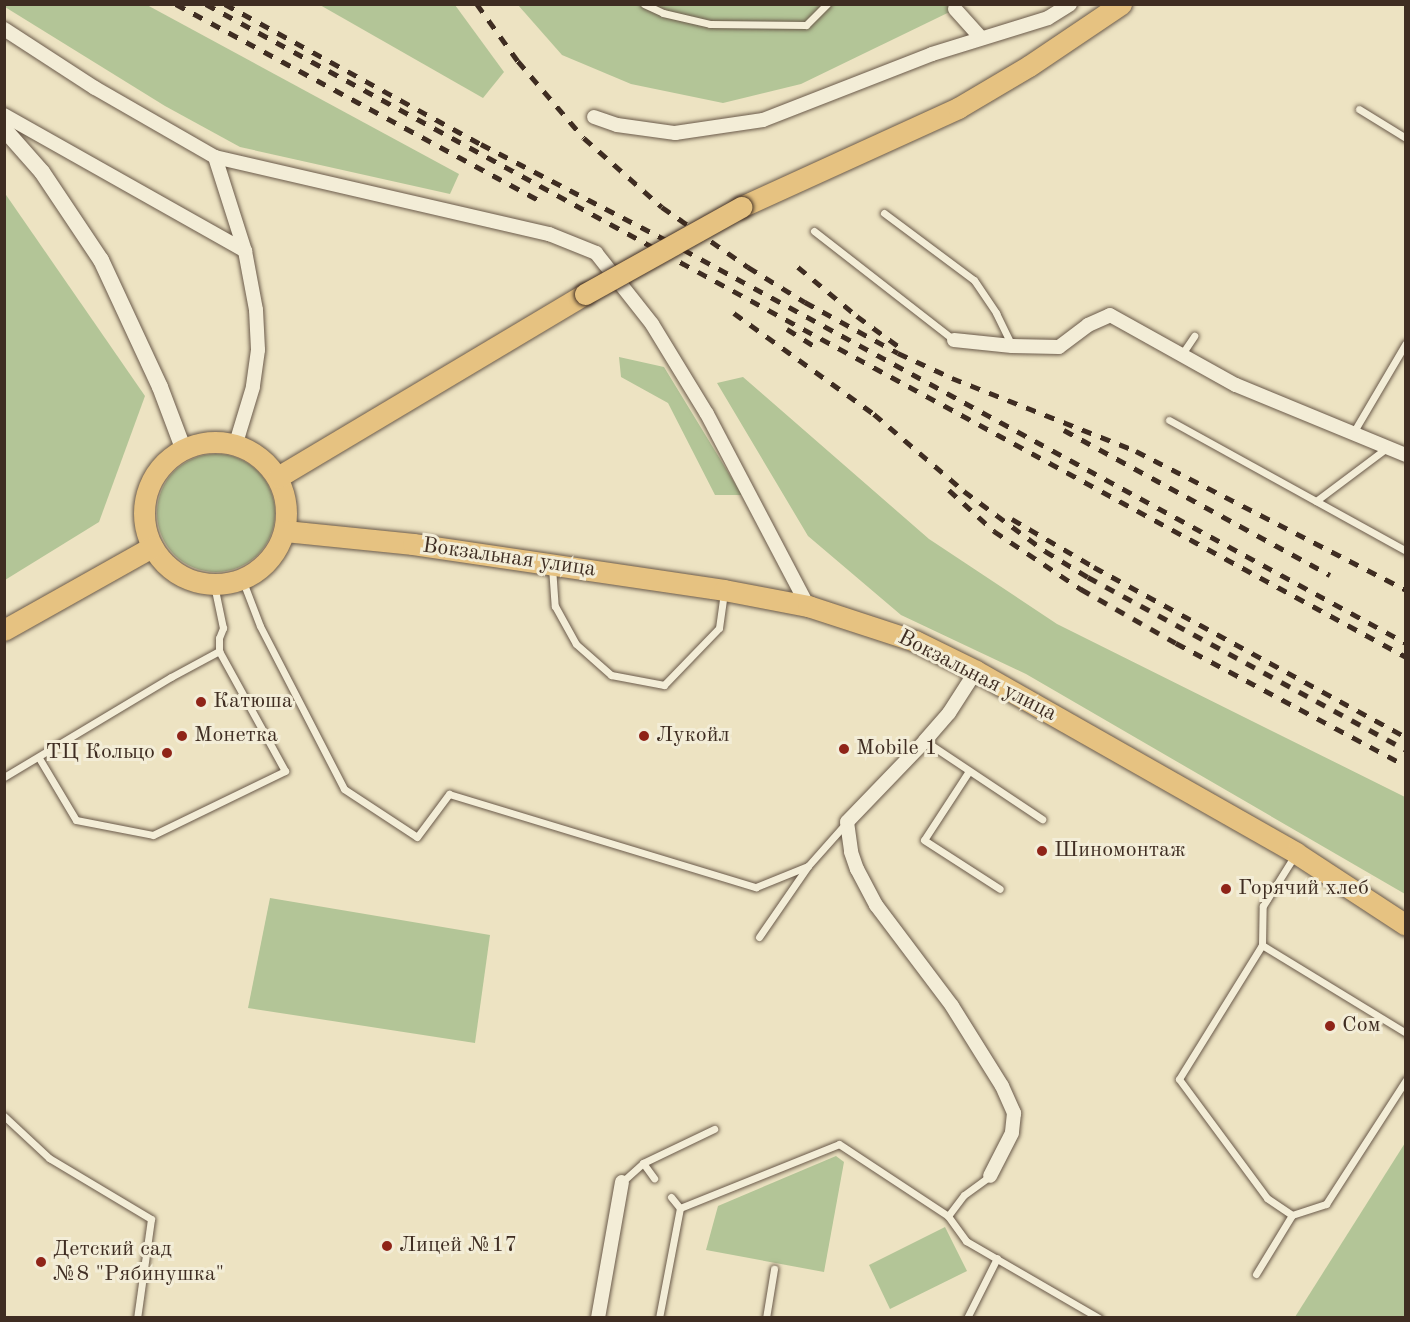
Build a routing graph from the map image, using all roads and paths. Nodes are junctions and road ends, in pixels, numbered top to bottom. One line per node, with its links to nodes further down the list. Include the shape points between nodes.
1 (644, 4): 2 (lane, via 663,13 710,24 806,25)
2 (827, 4)
3 (1070, 4): 7 (street, via 1048,18)
4 (1121, 4): 28 (main road, bridge, via 958,108 741,207 585,294)
5 (952, 7): 7 (street)
6 (4, 29): 13 (street, via 95,88)
7 (981, 38): 10 (street, via 763,120 675,133 617,125)
8 (1359, 110): 12 (lane)
9 (4, 115): 16 (street)
10 (594, 117)
11 (4, 129): 26 (street, via 42,172 101,260 160,387)
12 (1406, 138)
13 (215, 157): 16 (street); 37 (street, via 537,231 596,253 652,324 707,414)
14 (884, 213): 20 (lane, via 974,280)
15 (814, 231): 18 (lane)
16 (245, 251): 24 (street, via 256,310 258,350 254,387)
17 (1194, 336): 21 (lane)
18 (954, 340): 20 (street)
19 (1406, 343): 23 (lane)
20 (1012, 346): 21 (street, via 1059,347 1088,325 1110,315)
21 (1182, 354): 23 (street, via 1236,385)
22 (1169, 420): 29 (lane)
23 (1353, 433): 25 (street)
24 (236, 443): 26 (main road, via 204,441); 28 (main road, via 265,460)
25 (1388, 447): 27 (street); 29 (lane)
26 (183, 448): 31 (main road, via 156,472 144,499 142,510)
27 (1406, 455)
28 (278, 477): 30 (main road, via 287,512)
29 (1316, 501): 32 (lane)
30 (285, 531): 33 (main road, Вокзальная улица, via 413,544); 34 (main road, via 263,567)
31 (152, 547): 35 (main road, via 172,570); 38 (main road)
32 (1406, 551)
33 (552, 565): 36 (main road, Вокзальная улица); 36 (lane, via 555,606 576,644 611,675 664,685 719,628)
34 (242, 579): 35 (main road); 48 (lane, via 260,626 345,789 417,837 449,794 756,887)
35 (214, 585): 39 (lane, via 223,628)
36 (724, 590): 37 (main road, Вокзальная улица)
37 (808, 606): 40 (main road, Вокзальная улица, via 915,641)
38 (4, 630)
39 (219, 651): 42 (lane); 42 (lane, via 285,771 153,835 76,820)
40 (976, 671): 41 (street); 47 (main road, Вокзальная улица)
41 (926, 741): 43 (lane); 46 (street)
42 (39, 758): 44 (lane)
43 (969, 771): 45 (lane); 49 (lane, via 924,840)
44 (4, 777)
45 (1042, 819)
46 (846, 822): 48 (lane); 58 (street, via 857,869 876,905 952,1006 1002,1086 1014,1113 1012,1133)
47 (1296, 853): 50 (main road, Вокзальная улица); 52 (lane, via 1263,906)
48 (808, 866): 51 (lane)
49 (1000, 889)
50 (1406, 925)
51 (759, 937)
52 (1262, 945): 53 (lane); 63 (lane, via 1179,1079 1267,1198)
53 (1406, 1033)
54 (1406, 1080): 63 (lane, via 1326,1204)
55 (4, 1116): 68 (lane, via 49,1158 151,1219)
56 (714, 1129): 57 (lane)
57 (644, 1163): 59 (lane); 60 (lane)
58 (990, 1176): 64 (lane, via 964,1195)
59 (654, 1178)
60 (622, 1182): 69 (street)
61 (671, 1197): 62 (lane)
62 (680, 1208): 64 (lane, via 839,1144); 70 (lane)
63 (1292, 1215): 67 (lane)
64 (948, 1216): 65 (lane, via 966,1240)
65 (997, 1258): 72 (lane); 73 (lane)
66 (774, 1269): 71 (lane)
67 (1256, 1274)
68 (137, 1317)
69 (598, 1317)
70 (659, 1317)
71 (766, 1317)
72 (966, 1317)
73 (1099, 1317)

